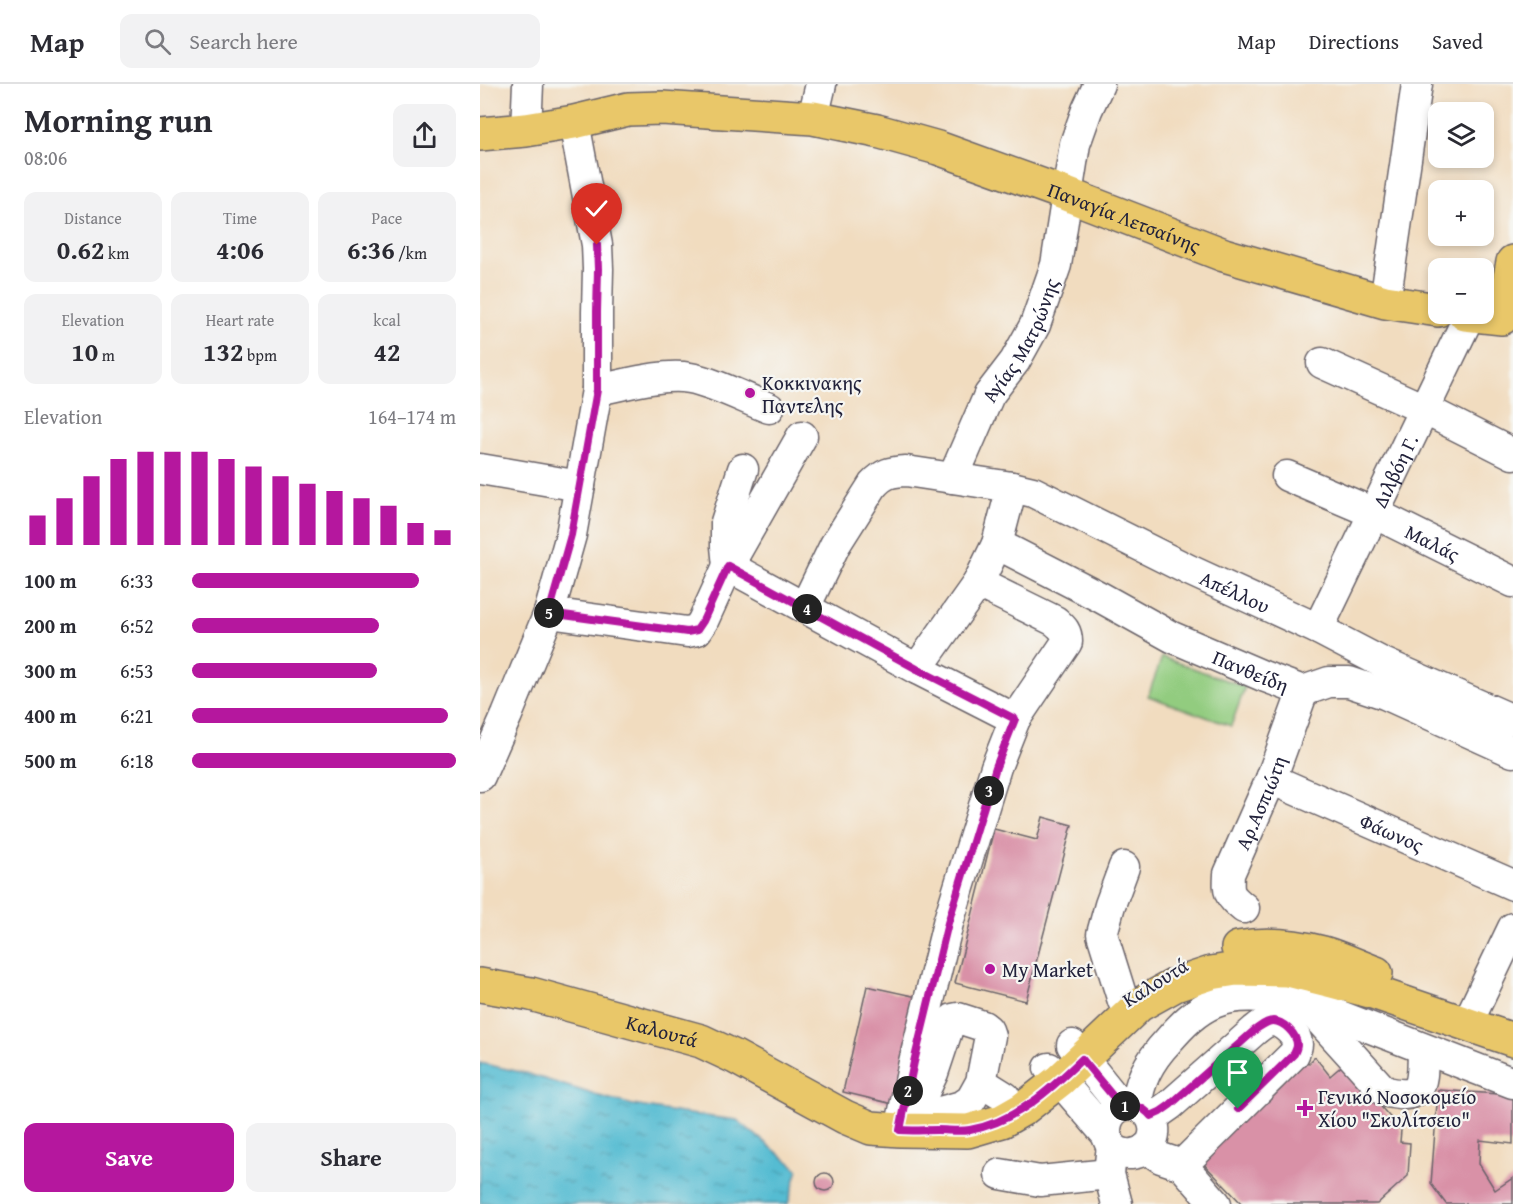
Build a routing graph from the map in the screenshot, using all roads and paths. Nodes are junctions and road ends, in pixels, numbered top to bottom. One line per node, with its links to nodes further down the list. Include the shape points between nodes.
1 (528, 84): 7 (street)
2 (820, 84): 5 (street)
3 (1100, 84): 9 (street, Αγίας Ματρώνης, via 1075,144)
4 (1417, 84): 11 (street)
5 (813, 118): 6 (main road, Παναγία Λετσαίνης, via 663,108 628,109); 9 (main road, Παναγία Λετσαίνης, via 938,148)
6 (574, 122): 7 (main road, Παναγία Λετσαίνης); 16 (street, via 597,245)
7 (526, 130): 8 (main road, Παναγία Λετσαίνης)
8 (480, 135)
9 (1066, 194): 11 (main road, Παναγία Λετσαίνης, via 1224,255); 24 (street, Αγίας Ματρώνης, via 1056,266 1035,325 1015,361 989,395)
10 (1513, 262): 13 (main road)
11 (1385, 302): 12 (main road, Παναγία Λετσαίνης)
12 (1428, 308)
13 (1507, 319)
14 (1465, 324): 18 (street, Διλβόη Γ.)
15 (1322, 363): 18 (street)
16 (597, 390): 17 (street, via 661,378 690,378); 25 (street)
17 (769, 408)
18 (1424, 409): 20 (street); 27 (street, Διλβόη Γ.)
19 (802, 436): 29 (street)
20 (1513, 454)
21 (480, 469): 25 (street)
22 (743, 469): 29 (street, via 726,522)
23 (1287, 476): 27 (street, Μαλάς)
24 (953, 478): 26 (street, Απέλλου); 32 (street, Απέλλου, via 906,471 881,476 835,544)
25 (580, 486): 33 (street)
26 (1012, 487): 28 (street); 34 (street, Απέλλου, via 1033,492)
27 (1374, 513): 31 (street, Μαλάς); 34 (street, Διλβόη Γ.)
28 (997, 544): 30 (street); 36 (street, Πανθείδη, via 1172,637)
29 (728, 566): 32 (street); 33 (street, via 697,630 687,632)
30 (978, 582): 35 (street); 37 (street, via 1055,621 1067,635 1067,642)
31 (1513, 582)
32 (805, 608): 35 (street)
33 (549, 613): 40 (street)
34 (1318, 629): 38 (street, Απέλλου)
35 (917, 669): 37 (street)
36 (1303, 691): 39 (street, Πανθείδη, via 1329,682 1349,682 1385,694); 41 (street, Αρ.Ασπιώτη)
37 (1015, 719): 54 (street, via 996,767 948,923)
38 (1513, 720)
39 (1513, 752)
40 (480, 776)
41 (1271, 779): 43 (street, Φάωνος); 44 (street, Αρ.Ασπιώτη, via 1229,874 1228,890)
42 (1124, 867): 47 (street, via 1102,934)
43 (1513, 885)
44 (1244, 908)
45 (1513, 928): 49 (street)
46 (480, 985): 58 (main road, Καλουτά, via 531,994 701,1041 871,1128)
47 (1123, 1000): 49 (main road, Καλουτά, via 1181,963 1212,951 1249,946 1292,947 1325,953 1436,996); 53 (main road, Καλουτά)
48 (1305, 1004): 52 (street); 52 (street, via 1384,1091 1408,1095 1416,1091 1422,1078); 57 (street, via 1249,997 1204,1008 1176,1031 1150,1062)
49 (1472, 1015): 50 (main road); 51 (main road); 53 (main road, Καλουτά, via 1302,973 1236,969 1174,985 1139,1005)
50 (1513, 1016)
51 (1513, 1040)
52 (1423, 1049): 55 (street)
53 (1066, 1063): 56 (main road, Καλουτά, via 1037,1079); 57 (street); 58 (main road, Καλουτά, via 1023,1109 1002,1121 968,1131); 60 (street)
54 (924, 1067): 56 (street, via 953,1019 983,1026 990,1036); 58 (street)
55 (1513, 1083)
56 (993, 1090): 58 (main road, Καλουτά)
57 (1136, 1109): 59 (street, via 1154,1124 1152,1141); 60 (street, via 1113,1111 1108,1118); 61 (street, via 1160,1112 1266,1022 1280,1023 1295,1037 1294,1054)
58 (913, 1128)
59 (1146, 1148): 60 (street, via 1132,1154); 61 (street)
60 (1108, 1151): 62 (street, via 1040,1181); 63 (street)
61 (1182, 1165): 64 (street)
62 (1000, 1174)
63 (1117, 1204)
64 (1216, 1204)

